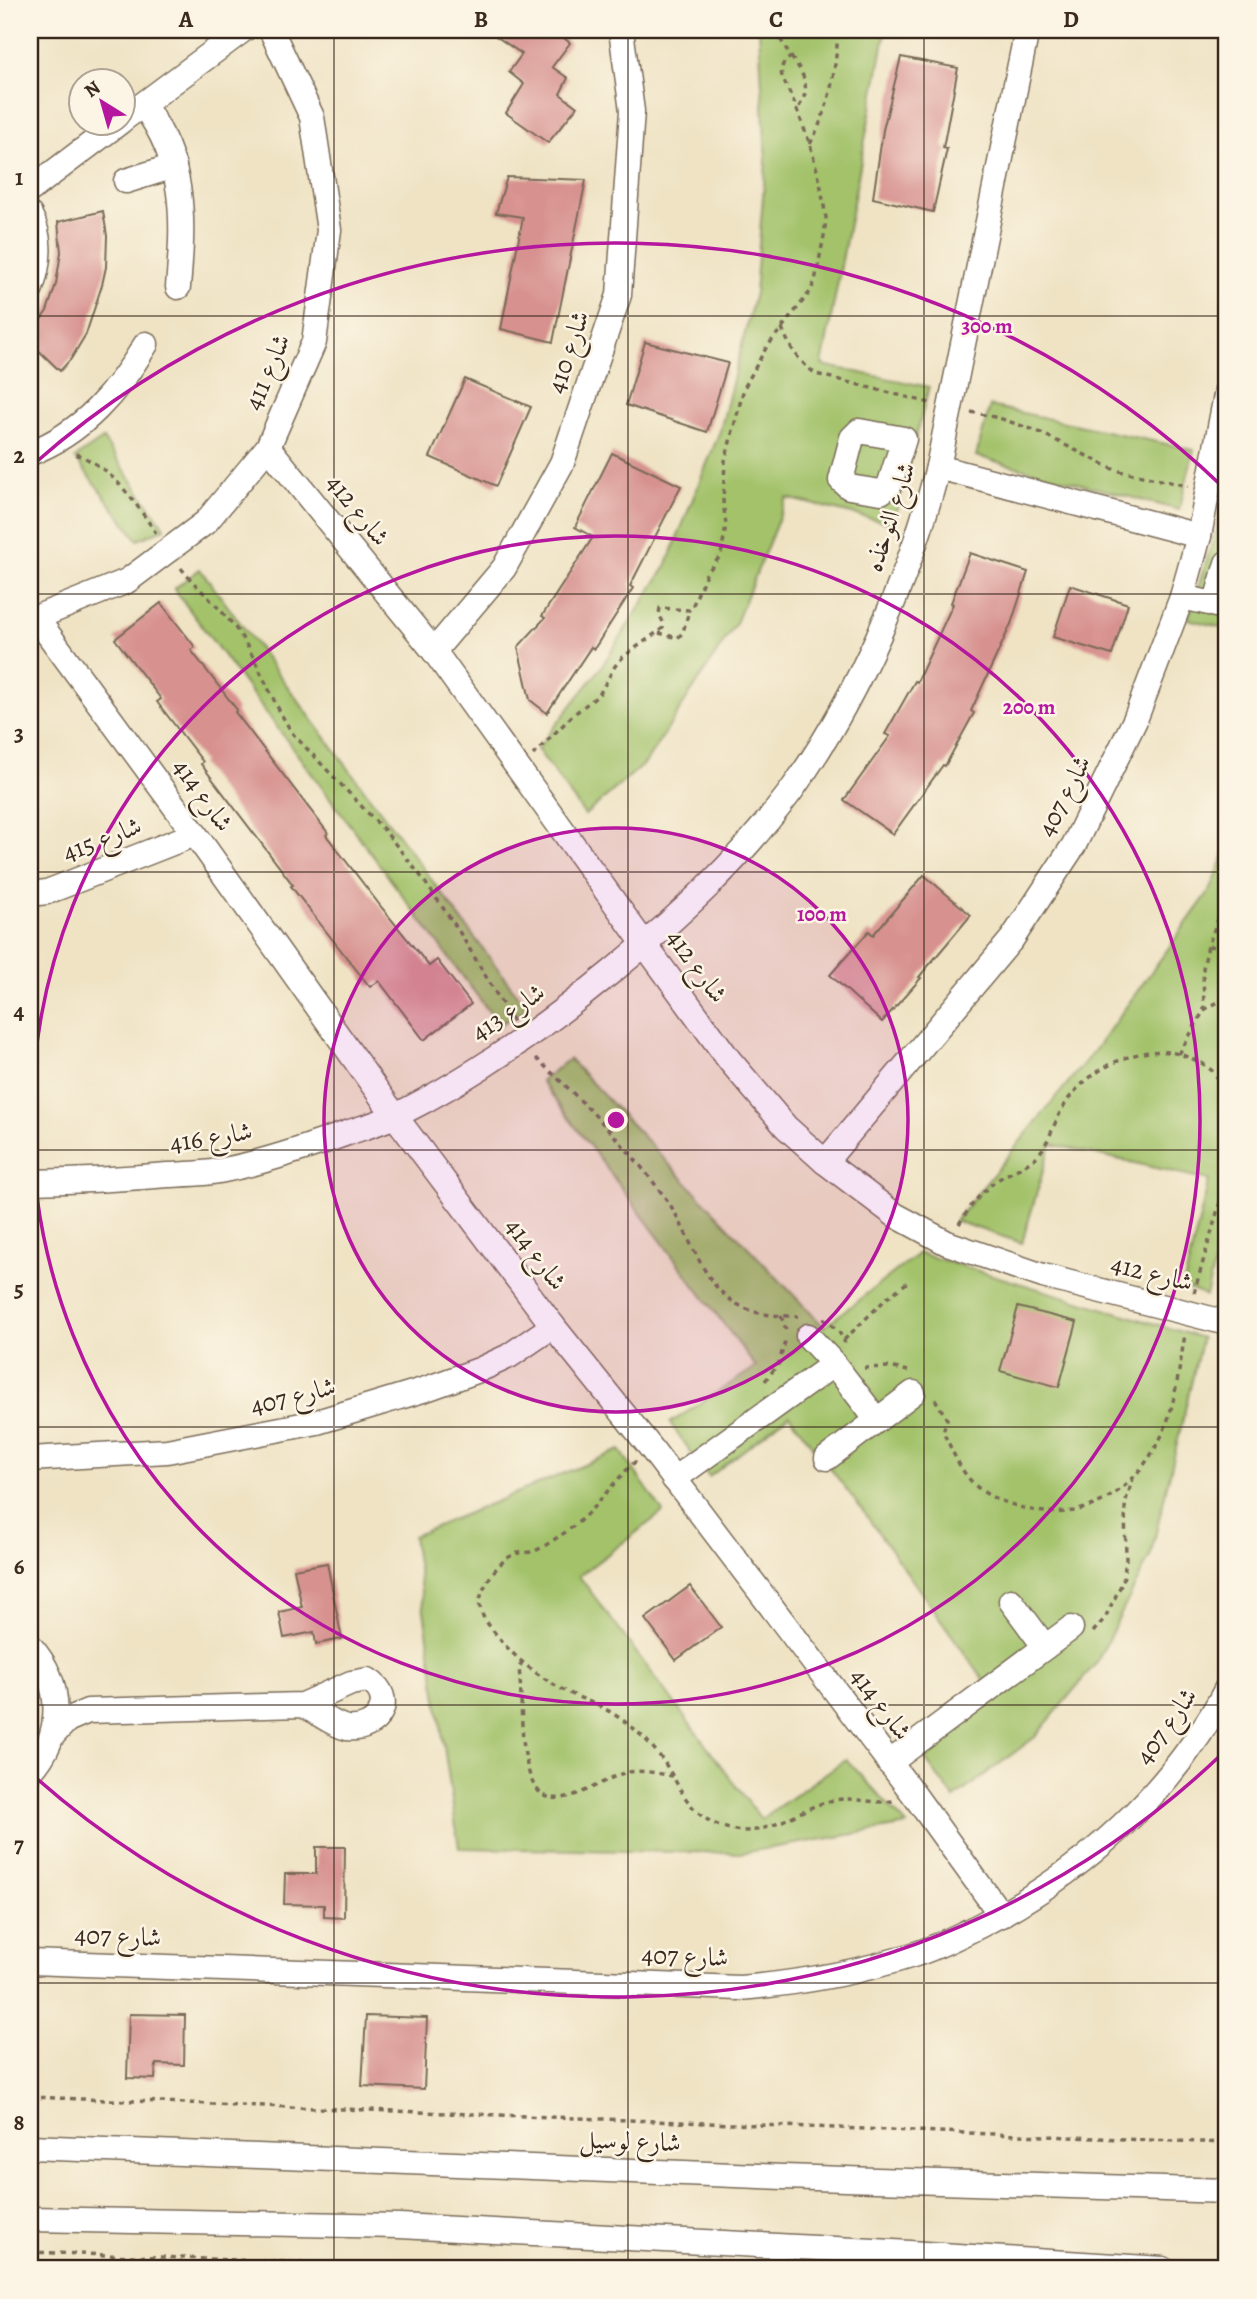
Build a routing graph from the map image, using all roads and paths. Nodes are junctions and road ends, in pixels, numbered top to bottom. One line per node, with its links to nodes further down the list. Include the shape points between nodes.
1 (243, 30): 8 (street)
2 (271, 30): 24 (street, شارع 411, via 312,117 329,230 314,342)
3 (621, 30): 36 (street, شارع 410, via 632,111 619,295 562,463 503,568)
4 (775, 30): 7 (path)
5 (838, 30): 12 (path, via 831,94)
6 (1027, 30): 22 (street, شارع النوخذه)
7 (791, 57): 9 (path, via 806,79); 9 (path, via 781,69)
8 (143, 105): 10 (street); 13 (street, via 172,154)
9 (797, 109): 12 (path)
10 (136, 110)
11 (101, 136): 15 (street)
12 (810, 144): 19 (path, via 824,201 824,236 810,292)
13 (174, 166): 14 (street); 17 (street, via 181,209)
14 (126, 181)
15 (30, 190)
16 (30, 215): 18 (street, via 39,246)
17 (178, 287)
18 (30, 291)
19 (782, 328): 22 (path, via 800,363 816,374); 33 (path, via 744,388 725,461 726,525 721,555)
20 (146, 344): 25 (street, via 103,405)
21 (1227, 390): 27 (street, شارع 407)
22 (950, 408): 26 (street, شارع النوخذه); 27 (path, via 1037,431 1115,470)
23 (904, 439): 26 (street)
24 (268, 447): 29 (street, شارع 411); 36 (street, شارع 412)
25 (39, 449): 29 (path, via 94,462 117,480)
26 (940, 458): 28 (street); 43 (street, شارع النوخذه, via 900,586 820,746 792,789 729,866)
27 (1208, 490): 28 (street, شارع 407)
28 (1199, 536): 31 (street, شارع 407)
29 (175, 560): 34 (street, شارع 411); 48 (path, via 241,636 293,734 420,875)
30 (1227, 563): 32 (street)
31 (1182, 597): 32 (street); 53 (street, شارع 407, via 1135,720 1074,845 1012,939)
32 (1221, 606)
33 (689, 610): 35 (path, via 678,638); 35 (path, via 660,608 663,628)
34 (33, 619): 38 (street, شارع 414)
35 (659, 633): 37 (path, via 623,657 599,695)
36 (434, 651): 37 (street, شارع 412)
37 (519, 769): 43 (street, شارع 412)
38 (195, 834): 39 (street, شارع 415, via 47,892); 51 (street, شارع 414)
39 (30, 894)
40 (1227, 904): 42 (path)
41 (1227, 915): 42 (path)
42 (1218, 919): 44 (path)
43 (645, 945): 48 (street, شارع 413, via 556,1018); 53 (street, شارع 412, via 754,1090)
44 (1208, 946): 45 (path); 47 (path, via 1203,968)
45 (1227, 949)
46 (1227, 997): 47 (path)
47 (1204, 1010): 49 (path)
48 (529, 1049): 51 (street, شارع 413); 58 (path, via 647,1175 680,1220 716,1287 755,1314)
49 (1179, 1054): 50 (path, via 1216,1072); 55 (path, via 1171,1051 1116,1060 1087,1078 1064,1104 1043,1149 978,1195)
50 (1227, 1101)
51 (395, 1116): 54 (street, شارع 416, via 310,1147 222,1171); 61 (street, شارع 414)
52 (1227, 1160): 57 (path, via 1225,1185)
53 (825, 1162): 55 (street, شارع 412, via 895,1215)
54 (30, 1182)
55 (947, 1243): 57 (street, شارع 412, via 1043,1276)
56 (909, 1281): 62 (path)
57 (1189, 1313): 60 (street, شارع 412); 70 (path, via 1168,1421)
58 (781, 1316): 59 (path); 64 (path, via 785,1347)
59 (809, 1323): 62 (path, via 826,1320); 63 (street)
60 (1227, 1323)
61 (553, 1326): 67 (street, شارع 414); 69 (street, شارع 407, via 479,1370 317,1422 167,1451)
62 (844, 1340): 63 (path)
63 (846, 1359): 65 (path, via 864,1369 889,1367); 66 (street); 71 (street)
64 (765, 1381)
65 (918, 1387): 66 (street); 70 (path, via 947,1419 943,1432 962,1468 974,1484 999,1501 1028,1510 1078,1512 1109,1498)
66 (877, 1420): 68 (street)
67 (651, 1448): 71 (street, شارع 414); 76 (path, via 582,1520 534,1551 510,1556 488,1582 481,1595 483,1617)
68 (827, 1458)
69 (30, 1459)
70 (1133, 1477): 73 (path, via 1125,1503 1123,1581 1105,1618)
71 (674, 1479): 82 (street, شارع 414)
72 (1011, 1601): 75 (street)
73 (1080, 1632): 75 (street)
74 (30, 1646): 77 (street)
75 (1045, 1647): 82 (street)
76 (522, 1662): 84 (path, via 558,1687 624,1721 646,1739); 84 (path, via 521,1728 530,1774 540,1791 569,1799 627,1772)
77 (51, 1678): 80 (street); 81 (street, via 56,1706)
78 (1227, 1688): 86 (street, شارع 407, via 1211,1720 1123,1826 1047,1886)
79 (302, 1705): 80 (street)
80 (88, 1711): 81 (street, via 67,1720)
81 (53, 1735): 83 (street)
82 (889, 1763): 85 (street, شارع 414)
83 (30, 1772)
84 (672, 1776): 85 (path, via 681,1794 705,1818 739,1831 776,1826 831,1800 880,1803)
85 (915, 1796): 86 (street, شارع 414)
86 (1002, 1914): 87 (street, شارع 407, via 914,1955 827,1977 740,1988)
87 (30, 1962)
88 (30, 2096): 89 (path)
89 (1227, 2143)
90 (30, 2147): 91 (street, شارع لوسيل)
91 (1227, 2191)
92 (30, 2219): 95 (street, via 400,2226)
93 (30, 2252): 94 (path)
94 (462, 2269)
95 (1163, 2269)

